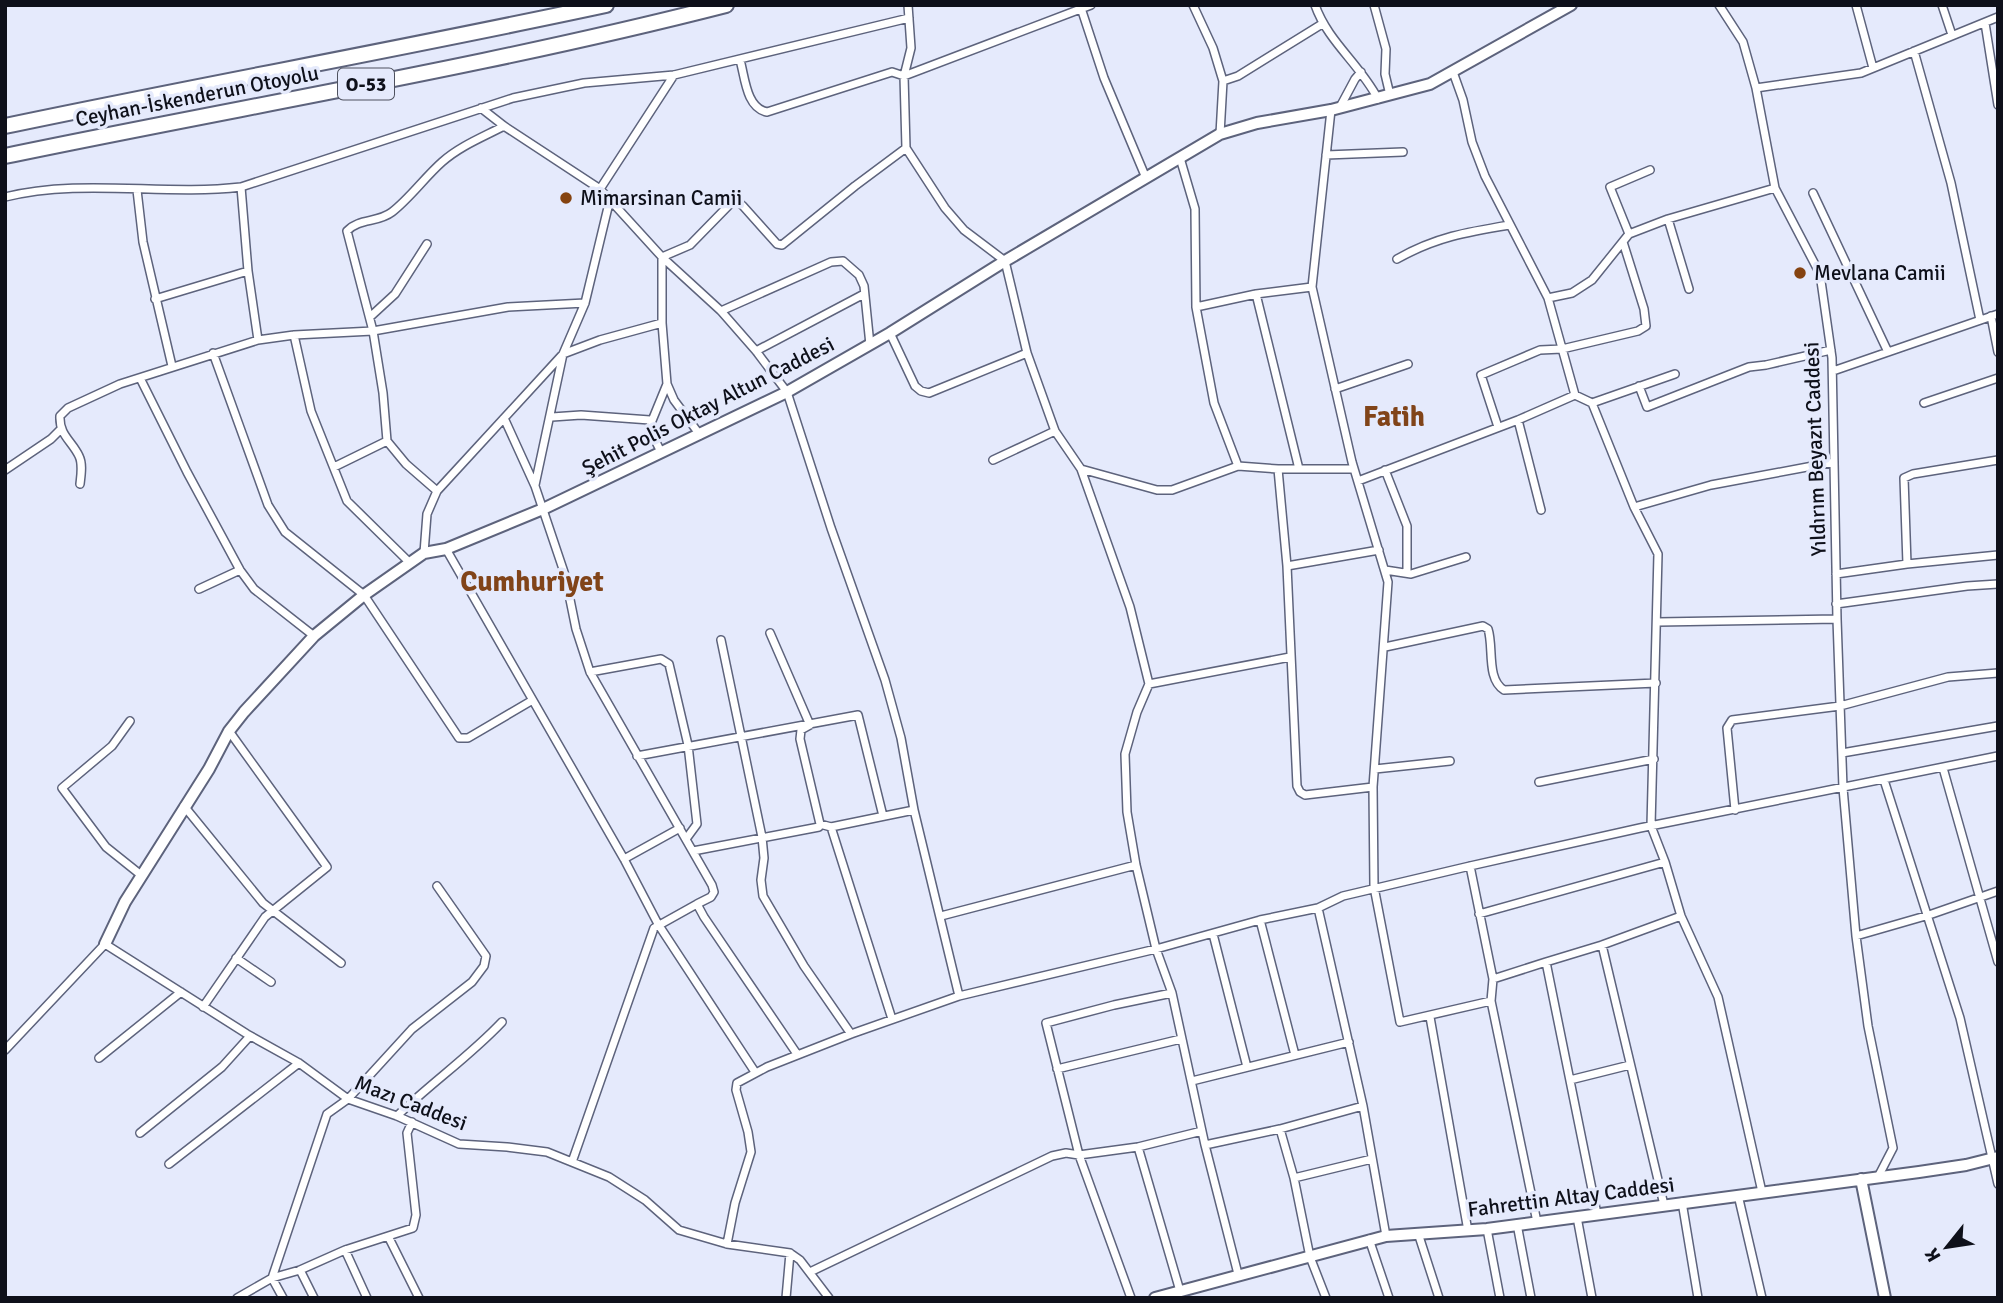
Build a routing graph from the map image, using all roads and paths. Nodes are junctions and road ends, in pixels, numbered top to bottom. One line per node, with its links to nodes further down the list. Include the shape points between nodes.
1 (606, 5): 32 (highway, Ceyhan-İskenderun Otoyolu / O-53)
2 (726, 5): 38 (highway, Ceyhan-İskenderun Otoyolu / O-53, via 446,69)
3 (908, 5): 14 (street)
4 (1091, 5): 12 (street)
5 (1193, 5): 25 (street)
6 (1315, 5): 16 (street)
7 (1374, 5): 27 (street)
8 (1571, 5): 22 (street, Şehit Polis Oktay Altun Caddesi)
9 (1719, 5): 26 (street, Yıldırım Beyazıt Caddesi, via 1743,42)
10 (1856, 5): 20 (street)
11 (1942, 5): 17 (street)
12 (1081, 7): 24 (street); 41 (street, via 1104,78)
13 (1998, 17): 15 (street)
14 (909, 18): 19 (street); 24 (street, via 911,48)
15 (1985, 23): 17 (street); 29 (street)
16 (1322, 24): 21 (street); 25 (street, via 1238,76)
17 (1952, 35): 18 (street)
18 (1914, 51): 20 (street); 69 (street, via 1951,183)
19 (740, 60): 23 (street); 24 (street, via 751,101 767,112 892,72)
20 (1873, 68): 26 (street)
21 (1362, 72): 28 (street); 31 (street)
22 (1453, 72): 27 (street, Şehit Polis Oktay Altun Caddesi); 50 (street, via 1479,159)
23 (674, 75): 30 (street, via 557,87); 44 (street)
24 (904, 76): 35 (street)
25 (1223, 80): 34 (street)
26 (1756, 88): 43 (street, Yıldırım Beyazıt Caddesi)
27 (1390, 95): 28 (street, Şehit Polis Oktay Altun Caddesi)
28 (1378, 99): 31 (street, Şehit Polis Oktay Altun Caddesi)
29 (1998, 105)
30 (481, 108): 33 (street); 42 (street)
31 (1335, 109): 34 (street, Şehit Polis Oktay Altun Caddesi); 37 (street)
32 (5, 127)
33 (504, 127): 44 (street); 68 (street, via 457,150 391,213 347,231)
34 (1220, 134): 39 (street, Şehit Polis Oktay Altun Caddesi)
35 (906, 148): 54 (street, via 782,245 733,201 690,245); 56 (street, via 964,230)
36 (1403, 152): 37 (street)
37 (1326, 155): 58 (street)
38 (5, 156)
39 (1180, 158): 41 (street, Şehit Polis Oktay Altun Caddesi); 65 (street, via 1195,209)
40 (1650, 170): 51 (street, via 1610,187)
41 (1146, 177): 56 (street, Şehit Polis Oktay Altun Caddesi)
42 (241, 187): 45 (street); 57 (street)
43 (1775, 188): 49 (street); 77 (street, Yıldırım Beyazıt Caddesi, via 1820,274)
44 (600, 189): 48 (street)
45 (137, 190): 47 (street, via 34,191); 63 (street)
46 (1812, 193): 79 (street)
47 (5, 197)
48 (610, 199): 54 (street); 64 (street)
49 (1668, 219): 51 (street); 59 (street)
50 (1510, 225): 55 (street, via 1452,234); 62 (street)
51 (1629, 234): 52 (street)
52 (1623, 242): 62 (street, via 1592,280 1573,293); 76 (street, via 1646,326)
53 (426, 244): 68 (street, via 395,294)
54 (662, 257): 66 (street); 70 (street)
55 (1397, 259)
56 (1005, 261): 72 (street, Şehit Polis Oktay Altun Caddesi); 82 (street)
57 (248, 271): 63 (street); 74 (street)
58 (1312, 287): 61 (street); 92 (street)
59 (1689, 289)
60 (864, 294): 66 (street, via 859,275 843,261 831,262); 75 (street); 78 (street)
61 (1256, 294): 65 (street); 114 (street)
62 (1548, 298): 76 (street)
63 (155, 299): 85 (street)
64 (585, 303): 71 (street, via 508,307); 83 (street)
65 (1196, 307): 110 (street, via 1214,403)
66 (721, 311): 78 (street)
67 (1994, 315): 69 (street); 80 (street)
68 (370, 317): 71 (street)
69 (1980, 320): 79 (street)
70 (662, 323): 83 (street); 90 (street)
71 (373, 331): 73 (street); 105 (street)
72 (890, 334): 75 (street, Şehit Polis Oktay Altun Caddesi); 82 (street, via 915,386 929,393)
73 (294, 335): 74 (street); 111 (street, via 312,411)
74 (258, 340): 81 (street)
75 (870, 345): 93 (street, Şehit Polis Oktay Altun Caddesi)
76 (1562, 349): 94 (street); 101 (street, via 1540,350 1481,375)
77 (1831, 350): 86 (street, Yıldırım Beyazıt Caddesi); 91 (street, via 1749,367 1647,407)
78 (756, 351): 93 (street)
79 (1888, 352): 86 (street)
80 (1998, 352)
81 (213, 353): 85 (street); 139 (street, via 277,522)
82 (1027, 353): 103 (street)
83 (563, 354): 97 (street); 98 (street)
84 (1408, 364): 92 (street)
85 (172, 366): 88 (street)
86 (1833, 371): 109 (street, Yıldırım Beyazıt Caddesi)
87 (1675, 374): 91 (street)
88 (140, 377): 102 (street, via 68,408 60,416); 133 (street)
89 (1998, 378): 96 (street)
90 (667, 384): 99 (street); 104 (street)
91 (1639, 386): 95 (street)
92 (1335, 389): 115 (street)
93 (787, 392): 104 (street, Şehit Polis Oktay Altun Caddesi); 172 (street, via 885,680)
94 (1575, 395): 95 (street); 100 (street)
95 (1592, 403): 122 (street)
96 (1924, 404)
97 (552, 417): 99 (street); 120 (street)
98 (504, 418): 120 (street); 121 (street)
99 (650, 420): 106 (street, via 649,428)
100 (1518, 420): 101 (street); 124 (street)
101 (1498, 427): 117 (street)
102 (61, 430): 116 (street); 119 (street, via 79,456)
103 (1055, 431): 107 (street); 112 (street)
104 (700, 435): 106 (street, Şehit Polis Oktay Altun Caddesi)
105 (387, 441): 111 (street); 121 (street)
106 (661, 452): 123 (street, Şehit Polis Oktay Altun Caddesi)
107 (993, 460)
108 (1998, 460): 131 (street, via 1904,478)
109 (1834, 462): 122 (street, via 1711,485); 136 (street, Yıldırım Beyazıt Caddesi)
110 (1238, 466): 112 (street, via 1172,490); 113 (street)
111 (334, 467): 130 (street, via 347,501)
112 (1081, 469): 151 (street, via 1130,607)
113 (1278, 469): 114 (street); 132 (street)
114 (1299, 469): 115 (street)
115 (1354, 469): 118 (street)
116 (5, 470)
117 (1385, 470): 118 (street); 135 (street, via 1407,526)
118 (1358, 481): 126 (street)
119 (80, 484)
120 (535, 486): 123 (street)
121 (437, 491): 127 (street, via 427,514)
122 (1634, 507): 142 (street, via 1658,554)
123 (543, 509): 125 (street, Şehit Polis Oktay Altun Caddesi); 148 (street)
124 (1541, 510)
125 (446, 550): 127 (street, Şehit Polis Oktay Altun Caddesi); 152 (street)
126 (1379, 550): 132 (street); 134 (street)
127 (424, 553): 130 (street, Şehit Polis Oktay Altun Caddesi)
128 (1998, 555): 131 (street)
129 (1466, 556): 135 (street)
130 (410, 563): 139 (street, Şehit Polis Oktay Altun Caddesi)
131 (1907, 564): 136 (street)
132 (1287, 566): 147 (street)
133 (240, 570): 138 (street); 144 (street, via 254,589)
134 (1385, 570): 135 (street); 146 (street)
135 (1407, 573)
136 (1836, 574): 140 (street, Yıldırım Beyazıt Caddesi)
137 (1998, 584): 140 (street)
138 (200, 589)
139 (365, 595): 144 (street, Şehit Polis Oktay Altun Caddesi); 152 (street, via 459,738 468,738)
140 (1836, 604): 141 (street, Yıldırım Beyazıt Caddesi)
141 (1837, 619): 142 (street); 153 (street, Yıldırım Beyazıt Caddesi)
142 (1658, 622): 150 (street)
143 (770, 633): 155 (street)
144 (314, 636): 157 (street, Şehit Polis Oktay Altun Caddesi)
145 (721, 640): 158 (street)
146 (1385, 647): 150 (street, via 1483,626 1492,639 1495,677 1504,690); 166 (street)
147 (1290, 657): 151 (street); 169 (street, via 1300,792)
148 (590, 672): 159 (street, via 667,661); 161 (street)
149 (1998, 673): 153 (street, via 1948,677)
150 (1656, 683): 163 (street)
151 (1149, 684): 184 (street, via 1125,754 1127,812)
152 (531, 701): 182 (street)
153 (1840, 706): 160 (street, Yıldırım Beyazıt Caddesi); 173 (street, via 1732,720 1727,727)
154 (130, 721): 186 (street, via 112,746 62,788 106,847)
155 (810, 725): 158 (street); 174 (street, via 858,715); 175 (street, via 801,730 800,739)
156 (1998, 726): 160 (street)
157 (229, 731): 171 (street, Şehit Polis Oktay Altun Caddesi); 193 (street, via 327,867)
158 (742, 736): 159 (street); 179 (street)
159 (688, 745): 161 (street); 180 (street, via 697,824)
160 (1842, 753): 170 (street, Yıldırım Beyazıt Caddesi)
161 (637, 756): 178 (street)
162 (1998, 756): 165 (street)
163 (1654, 759): 168 (street); 176 (street)
164 (1450, 761): 166 (street)
165 (1944, 768): 167 (street); 190 (street)
166 (1376, 769): 169 (street)
167 (1884, 780): 170 (street); 195 (street)
168 (1539, 782)
169 (1373, 787): 188 (street)
170 (1843, 789): 173 (street); 201 (street, Yıldırım Beyazıt Caddesi)
171 (184, 806): 186 (street, Şehit Polis Oktay Altun Caddesi); 193 (street)
172 (914, 810): 174 (street); 196 (street)
173 (1735, 810): 176 (street)
174 (883, 816): 177 (street)
175 (820, 824): 177 (street); 179 (street)
176 (1651, 826): 183 (street); 185 (street)
177 (831, 827): 217 (street)
178 (680, 828): 180 (street); 182 (street)
179 (762, 837): 181 (street); 219 (street, via 763,896)
180 (686, 839): 181 (street)
181 (693, 851): 191 (street, via 714,892)
182 (624, 859): 199 (street)
183 (1665, 862): 194 (street); 197 (street)
184 (1136, 865): 196 (street); 204 (street)
185 (1470, 866): 188 (street); 194 (street)
186 (141, 874): 202 (street, Şehit Polis Oktay Altun Caddesi)
187 (437, 886): 234 (street, via 486,956 484,966 412,1029)
188 (1374, 887): 192 (street); 216 (street, via 1398,1019 1404,1023)
189 (1998, 891): 190 (street)
190 (1980, 897): 195 (street); 208 (street)
191 (697, 904): 199 (street); 224 (street)
192 (1318, 908): 198 (street); 222 (street)
193 (272, 912): 205 (street); 206 (street)
194 (1479, 914): 209 (street)
195 (1929, 915): 201 (street); 244 (street)
196 (941, 916): 213 (street)
197 (1681, 916): 203 (street); 252 (street, via 1718,998)
198 (1260, 920): 200 (street); 225 (street)
199 (658, 924): 231 (street); 246 (street)
200 (1213, 934): 204 (street); 229 (street)
201 (1856, 936): 248 (street, Yıldırım Beyazıt Caddesi, via 1868,1027 1893,1148)
202 (105, 944): 211 (street, Mazı Caddesi); 223 (street)
203 (1602, 945): 207 (street); 228 (street)
204 (1156, 949): 212 (street); 213 (street)
205 (236, 958): 210 (street); 215 (street)
206 (341, 962)
207 (1546, 962): 209 (street); 232 (street)
208 (1998, 962)
209 (1493, 979): 214 (street)
210 (271, 982)
211 (181, 992): 215 (street, Mazı Caddesi); 226 (street)
212 (1172, 993): 221 (street); 230 (street, via 1046,1023)
213 (959, 996): 217 (street)
214 (1491, 1001): 216 (street); 258 (street)
215 (203, 1007): 220 (street, Mazı Caddesi)
216 (1430, 1017): 261 (street)
217 (892, 1019): 219 (street)
218 (502, 1022): 236 (street)
219 (851, 1034): 224 (street)
220 (250, 1036): 227 (street, Mazı Caddesi); 240 (street, via 222,1066)
221 (1181, 1039): 230 (street); 233 (street)
222 (1349, 1042): 225 (street); 235 (street)
223 (5, 1050)
224 (797, 1054): 231 (street)
225 (1295, 1055): 229 (street)
226 (99, 1058)
227 (299, 1063): 234 (street, Mazı Caddesi); 247 (street)
228 (1630, 1065): 232 (street); 255 (street)
229 (1247, 1067): 233 (street)
230 (1057, 1069): 243 (street)
231 (755, 1072): 266 (street, via 737,1083 751,1152)
232 (1570, 1080): 256 (street)
233 (1192, 1081): 239 (street)
234 (348, 1099): 236 (street, Mazı Caddesi); 273 (street, via 327,1114)
235 (1363, 1106): 238 (street); 245 (street)
236 (397, 1116): 237 (street, Mazı Caddesi)
237 (412, 1122): 246 (street, Mazı Caddesi, via 459,1144 547,1152); 264 (street, via 407,1133 416,1222 413,1228)
238 (1280, 1129): 241 (street); 249 (street)
239 (1202, 1131): 241 (street); 242 (street)
240 (140, 1133)
241 (1205, 1145): 272 (street)
242 (1138, 1147): 243 (street); 274 (street)
243 (1079, 1155): 271 (street, via 1052,1156); 282 (street)
244 (1995, 1158): 248 (street, Fahrettin Altay Caddesi); 251 (street)
245 (1373, 1159): 249 (street); 263 (street)
246 (572, 1162): 266 (street, Mazı Caddesi, via 609,1177 679,1230)
247 (169, 1164)
248 (1878, 1177): 250 (street, Fahrettin Altay Caddesi)
249 (1294, 1178): 269 (street)
250 (1861, 1179): 252 (street, Fahrettin Altay Caddesi); 292 (street)
251 (1998, 1184)
252 (1762, 1192): 253 (street, Fahrettin Altay Caddesi)
253 (1738, 1195): 254 (street, Fahrettin Altay Caddesi); 291 (street)
254 (1682, 1202): 255 (street, Fahrettin Altay Caddesi); 290 (street)
255 (1664, 1205): 256 (street, Fahrettin Altay Caddesi)
256 (1597, 1214): 257 (street, Fahrettin Altay Caddesi)
257 (1577, 1217): 258 (street, Fahrettin Altay Caddesi); 289 (street)
258 (1536, 1222): 259 (street, Fahrettin Altay Caddesi)
259 (1517, 1224): 260 (street, Fahrettin Altay Caddesi); 288 (street)
260 (1487, 1229): 261 (street, Fahrettin Altay Caddesi); 287 (street)
261 (1468, 1231): 262 (street, Fahrettin Altay Caddesi)
262 (1418, 1232): 263 (street, Fahrettin Altay Caddesi); 286 (street)
263 (1386, 1236): 265 (street, Fahrettin Altay Caddesi)
264 (389, 1238): 267 (street); 279 (street)
265 (1369, 1239): 269 (street, Fahrettin Altay Caddesi); 285 (street)
266 (727, 1244): 268 (street, Mazı Caddesi)
267 (345, 1250): 270 (street); 278 (street)
268 (790, 1253): 271 (street); 280 (street)
269 (1310, 1257): 272 (street, Fahrettin Altay Caddesi); 284 (street)
270 (300, 1270): 273 (street); 277 (street)
271 (810, 1272): 281 (street)
272 (1238, 1274): 274 (street, Fahrettin Altay Caddesi)
273 (272, 1278): 275 (street); 276 (street)
274 (1181, 1291): 283 (street, Fahrettin Altay Caddesi)
275 (237, 1298)
276 (283, 1298)
277 (314, 1298)
278 (367, 1298)
279 (419, 1298)
280 (786, 1298)
281 (829, 1298)
282 (1131, 1298)
283 (1154, 1298)
284 (1326, 1298)
285 (1390, 1298)
286 (1439, 1298)
287 (1500, 1298)
288 (1531, 1298)
289 (1592, 1298)
290 (1698, 1298)
291 (1762, 1298)
292 (1885, 1298)

